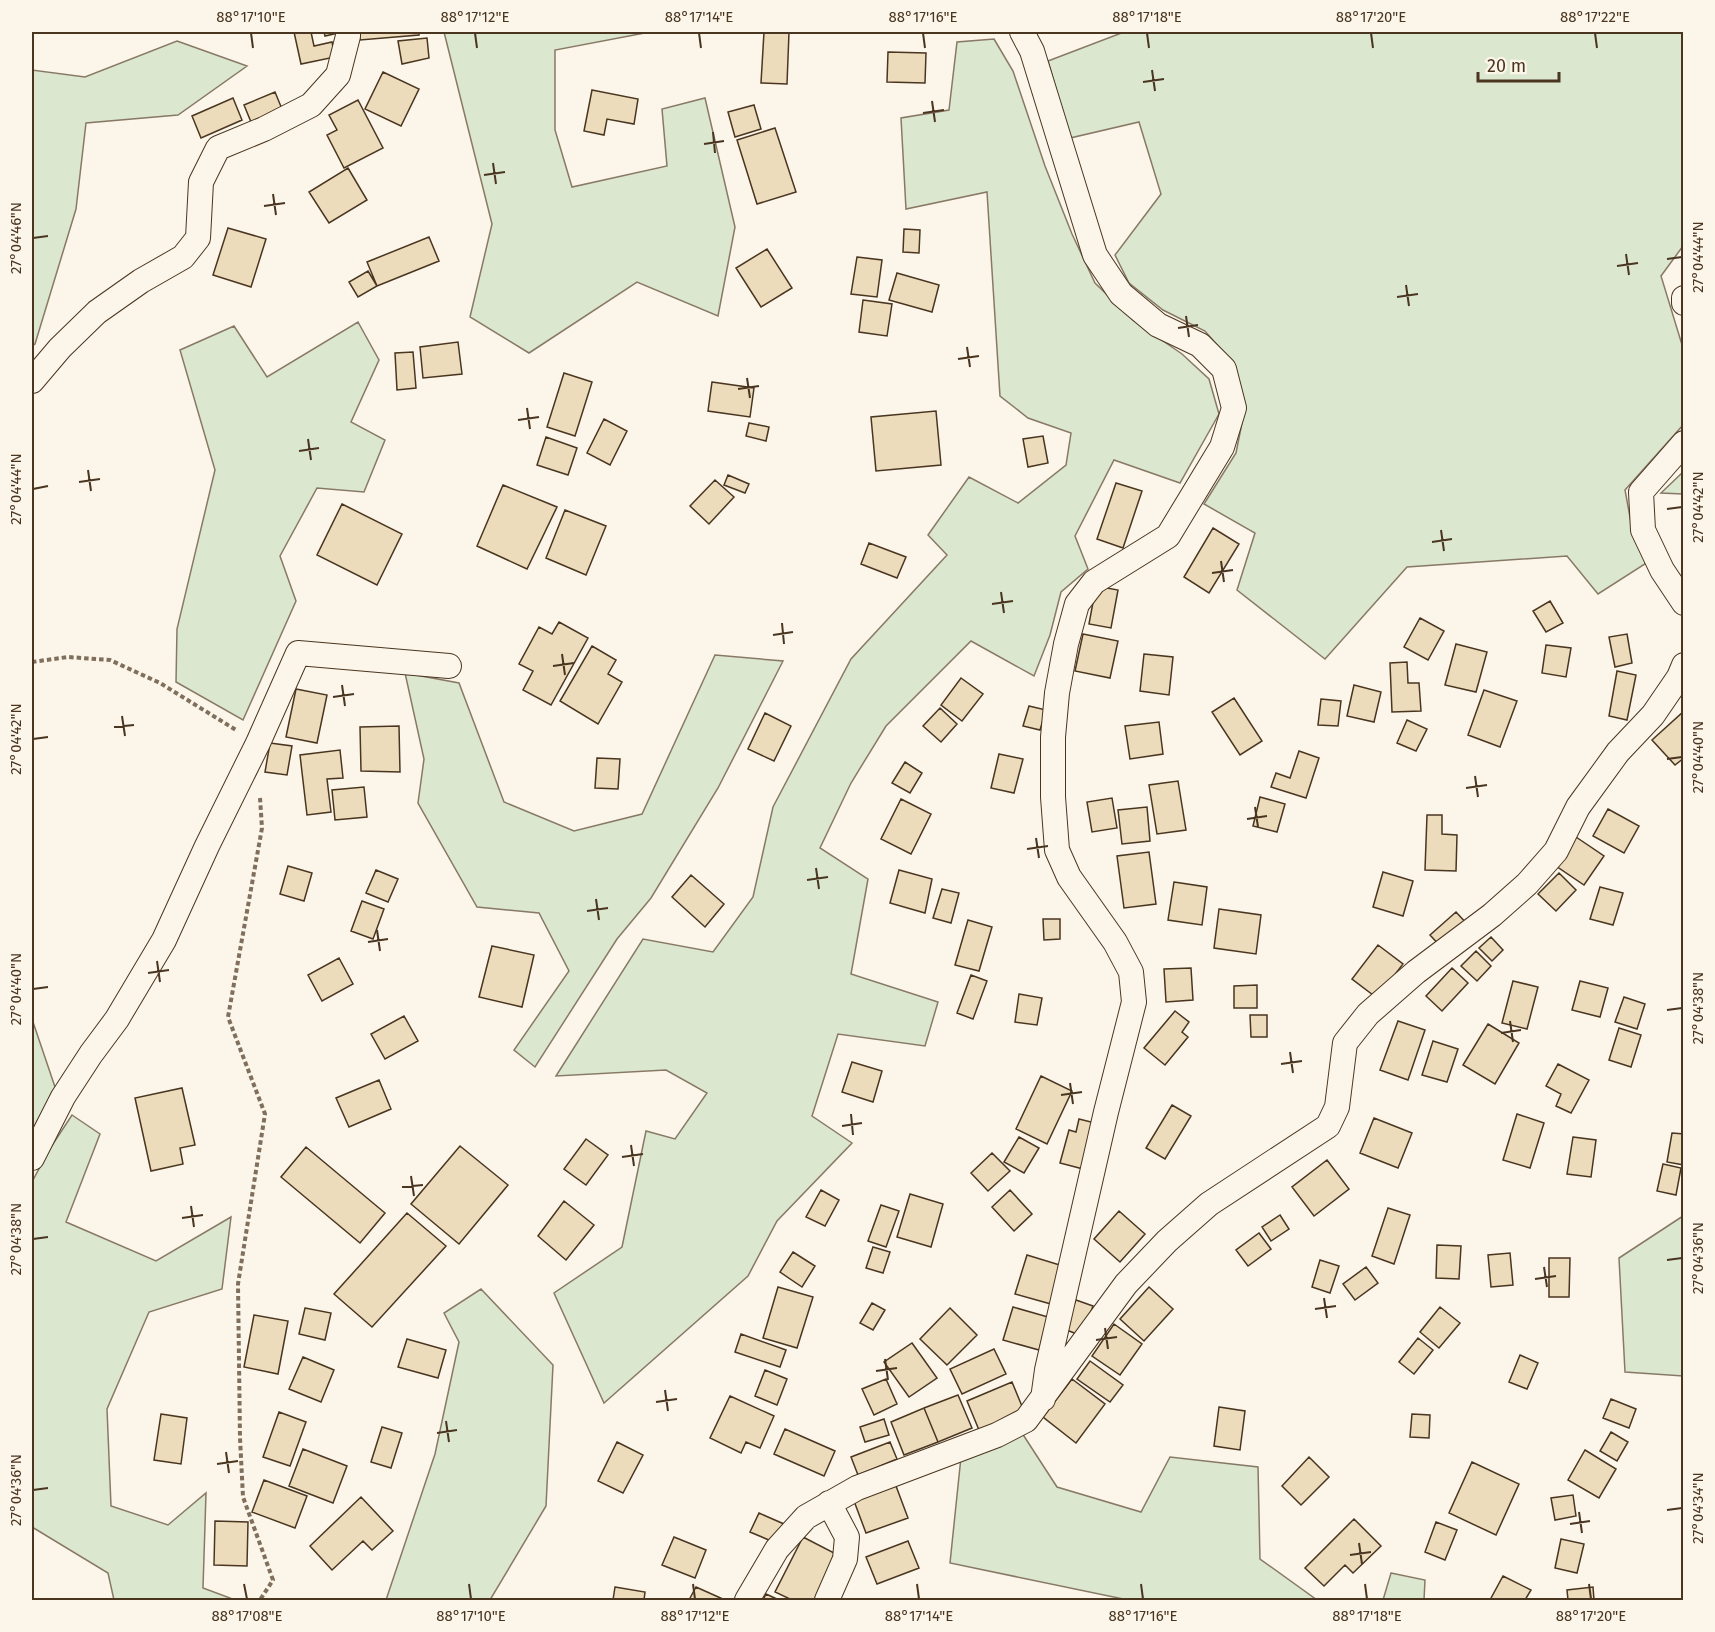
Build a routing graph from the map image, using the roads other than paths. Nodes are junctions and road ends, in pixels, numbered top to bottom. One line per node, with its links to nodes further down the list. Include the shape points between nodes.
1 (348, 32): 5 (street, via 338,75 311,105 218,148 201,182 198,238 183,257 97,312)
2 (1022, 32): 11 (street, via 1032,51 1095,255 1121,294 1158,325 1200,345 1224,369 1234,408 1222,447 1168,536 1094,582 1077,604 1065,644 1053,736 1057,850 1069,877 1131,972 1134,1002)
3 (1683, 298): 4 (street)
4 (1683, 303)
5 (32, 381)
6 (1683, 443): 7 (street, via 1641,492 1644,530)
7 (1683, 603)
8 (1683, 665): 11 (street, via 1653,715 1618,752 1578,807 1556,850 1527,884 1416,972 1368,1014 1345,1043 1337,1107 1328,1126 1209,1204 1167,1240 1126,1284)
9 (449, 666): 10 (street, via 298,653 164,940 117,1019 63,1097)
10 (32, 1158)
11 (1043, 1399): 12 (street, via 1026,1420 997,1435 857,1488)
12 (829, 1503): 13 (street, via 806,1517 777,1549); 14 (street, via 847,1537 845,1559)
13 (747, 1600)
14 (827, 1600)

